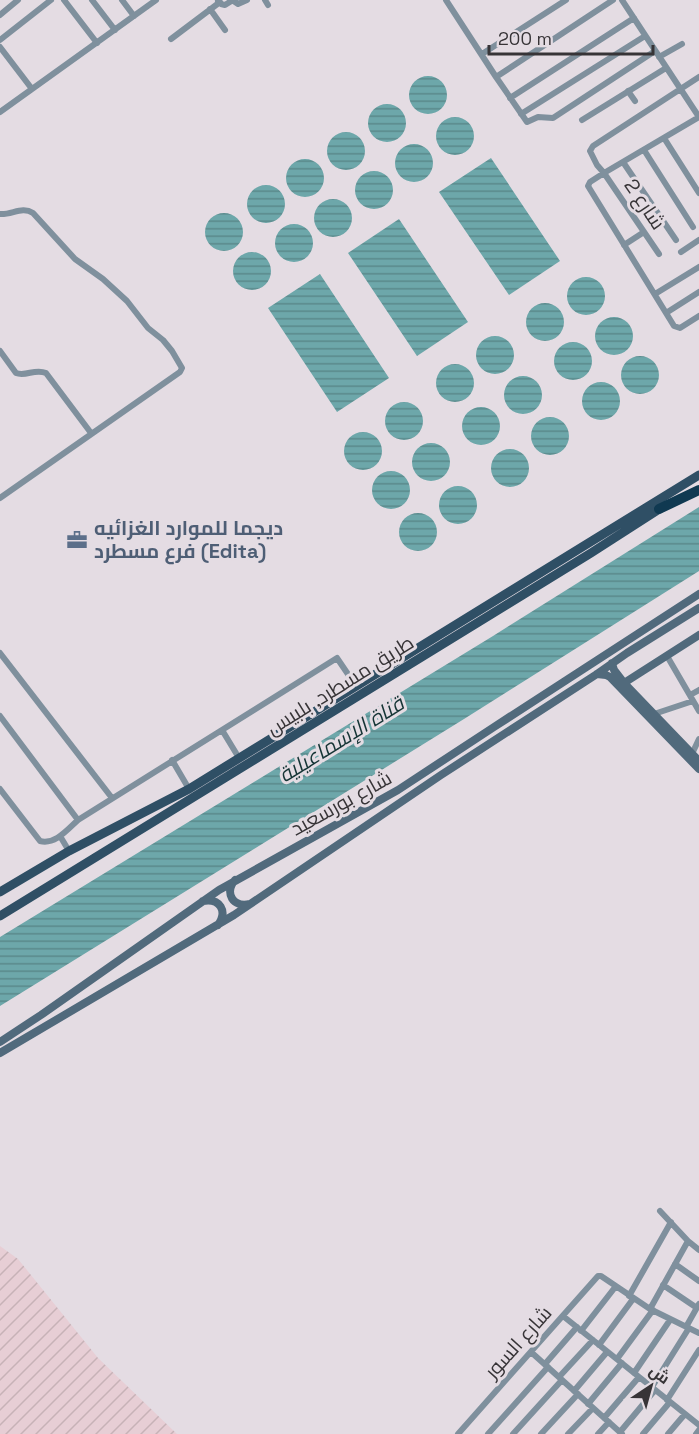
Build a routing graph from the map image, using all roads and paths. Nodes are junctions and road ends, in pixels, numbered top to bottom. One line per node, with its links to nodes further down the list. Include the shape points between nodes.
1 (18, 0): 15 (street)
2 (51, 0): 22 (street)
3 (64, 0): 23 (street)
4 (92, 0): 18 (street)
5 (122, 0): 16 (street)
6 (156, 0): 16 (street)
7 (232, 0): 8 (street, via 238,4); 13 (street, via 225,5)
8 (248, 0)
9 (446, 0): 26 (street)
10 (566, 0): 26 (street)
11 (613, 0): 29 (street)
12 (622, 0): 17 (street)
13 (219, 1): 14 (street)
14 (210, 9): 19 (street); 21 (street)
15 (0, 15)
16 (134, 16): 18 (street)
17 (634, 18): 20 (street); 34 (street)
18 (115, 30): 23 (street)
19 (225, 30)
20 (645, 36): 27 (street); 37 (street)
21 (171, 39)
22 (0, 40)
23 (97, 42): 31 (street)
24 (682, 44): 27 (street)
25 (0, 47): 31 (street)
26 (482, 54): 29 (street)
27 (657, 54): 28 (street); 37 (street, via 554,118 538,117 527,122)
28 (666, 68): 32 (street); 33 (street)
29 (496, 77): 34 (street)
30 (699, 77): 32 (street)
31 (32, 89): 36 (street)
32 (680, 89): 38 (street); 43 (street, شارع 2, via 591,148)
33 (628, 91): 35 (street); 39 (street)
34 (510, 98): 37 (street)
35 (635, 101)
36 (0, 112)
37 (521, 114)
38 (699, 117): 40 (street)
39 (582, 120)
40 (664, 138): 41 (street); 44 (street)
41 (644, 150): 42 (street); 46 (street)
42 (623, 162): 43 (street); 48 (street)
43 (604, 173): 47 (street, شارع 2); 50 (street, via 589,184 589,189)
44 (699, 193)
45 (0, 214): 59 (street, via 22,210 33,213 75,259 127,301 182,365 180,372)
46 (693, 227)
47 (644, 232): 50 (street); 52 (street, شارع 2)
48 (676, 240)
49 (699, 240): 51 (street)
50 (624, 245): 55 (street)
51 (681, 252)
52 (659, 254)
53 (699, 267): 55 (street)
54 (699, 292): 56 (street)
55 (655, 294): 56 (street)
56 (666, 313): 57 (street, via 674,326 680,328)
57 (699, 316)
58 (0, 351): 59 (street, via 19,375 38,370 46,373)
59 (91, 433): 63 (street)
60 (699, 475): 73 (main road, طريق مسطرد, بلبيس)
61 (699, 485): 64 (main road, طريق مسطرد, بلبيس)
62 (699, 490): 64 (highway)
63 (0, 498)
64 (659, 509): 95 (main road, طريق مسطرد, بلبيس)
65 (699, 594): 91 (main road, شارع بورسعيد, via 398,790)
66 (699, 608): 70 (main road, شارع بورسعيد)
67 (699, 635): 69 (main road)
68 (0, 653): 87 (street)
69 (667, 656): 72 (main road); 75 (street)
70 (612, 663): 71 (main road, شارع بورسعيد); 72 (main road)
71 (597, 674): 82 (main road, via 610,677); 94 (main road, شارع بورسعيد)
72 (624, 682): 77 (main road)
73 (356, 686): 79 (street, via 337,657); 81 (main road, طريق مسطرد, بلبيس)
74 (699, 690): 75 (street)
75 (692, 698): 76 (street); 77 (street)
76 (699, 711)
77 (654, 714): 82 (main road)
78 (0, 716): 88 (street)
79 (222, 730): 81 (street); 83 (street)
80 (699, 739): 82 (street)
81 (238, 758): 86 (main road, طريق مسطرد, بلبيس)
82 (693, 758): 84 (main road)
83 (172, 760): 86 (street); 87 (street)
84 (699, 769)
85 (0, 789): 89 (street, via 40,841 50,842)
86 (189, 789): 90 (main road, طريق مسطرد, بلبيس)
87 (112, 798): 88 (street)
88 (78, 820): 89 (street)
89 (60, 836): 90 (street)
90 (69, 851): 92 (main road, طريق مسطرد, بلبيس)
91 (236, 880): 93 (main road, شارع بورسعيد); 94 (main road, via 231,896 241,905)
92 (0, 892)
93 (203, 901): 96 (main road, via 212,900 222,909 223,918); 97 (main road, شارع بورسعيد)
94 (250, 904): 96 (main road, شارع بورسعيد)
95 (1, 915)
96 (218, 925): 98 (main road, شارع بورسعيد)
97 (0, 1042)
98 (0, 1053)
99 (660, 1211): 100 (street)
100 (671, 1222): 101 (street); 107 (street)
101 (688, 1241): 102 (street); 103 (street)
102 (699, 1250)
103 (675, 1264): 104 (street); 105 (street)
104 (699, 1281)
105 (663, 1285): 108 (street); 109 (street)
106 (615, 1286): 107 (street); 110 (street, شارع السور, via 597,1277); 113 (street)
107 (631, 1297): 109 (street); 116 (street)
108 (698, 1306): 112 (street)
109 (651, 1310): 111 (street); 120 (street)
110 (563, 1316): 113 (street); 118 (street, شارع السور)
111 (670, 1320): 112 (street); 122 (street)
112 (688, 1328): 114 (street); 124 (street)
113 (579, 1329): 115 (street); 121 (street)
114 (699, 1333)
115 (593, 1340): 116 (street); 123 (street)
116 (599, 1345): 119 (street)
117 (699, 1350): 126 (street)
118 (531, 1352): 121 (street); 133 (street, شارع السور)
119 (607, 1352): 120 (street); 125 (street)
120 (619, 1361): 122 (street); 127 (street)
121 (546, 1366): 123 (street); 134 (street)
122 (636, 1375): 124 (street); 129 (street)
123 (561, 1379): 125 (street); 135 (street)
124 (653, 1388): 126 (street); 132 (street)
125 (576, 1392): 127 (street); 136 (street)
126 (669, 1401): 128 (street); 139 (street)
127 (591, 1406): 129 (street); 137 (street)
128 (685, 1414): 130 (street); 140 (street)
129 (607, 1420): 132 (street); 138 (street)
130 (699, 1425)
131 (699, 1430): 141 (street)
132 (621, 1433)
133 (458, 1434)
134 (488, 1434)
135 (513, 1434)
136 (541, 1434)
137 (568, 1434)
138 (598, 1434)
139 (644, 1434)
140 (668, 1434)
141 (696, 1434)

